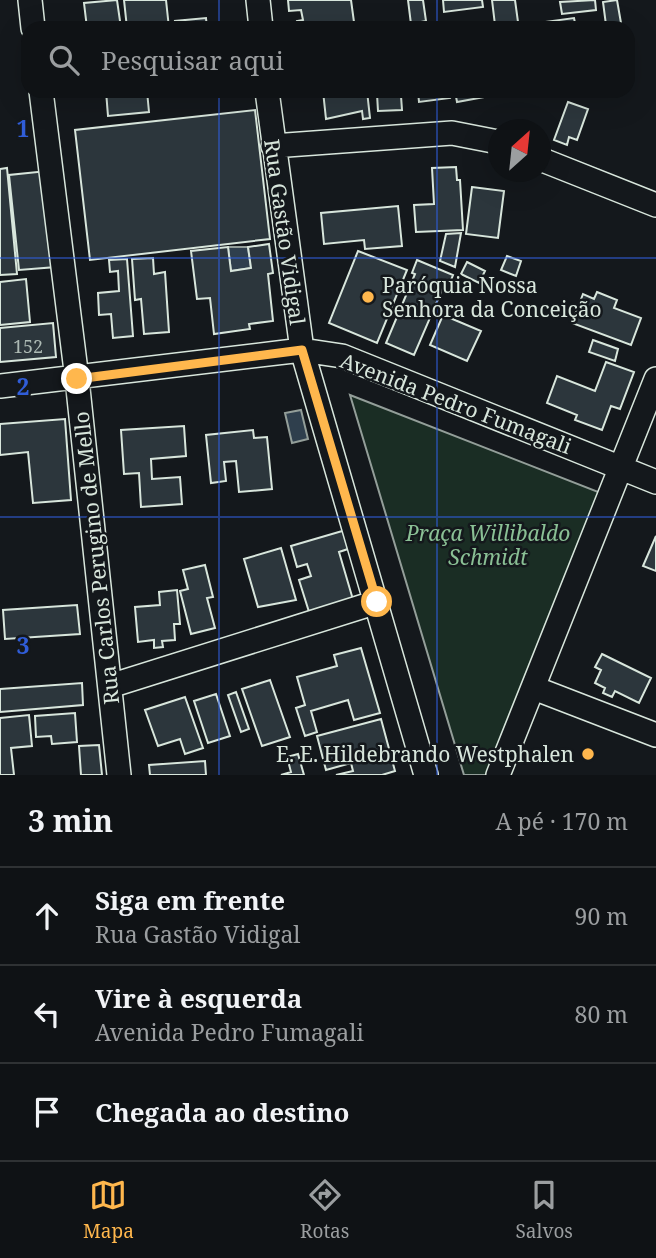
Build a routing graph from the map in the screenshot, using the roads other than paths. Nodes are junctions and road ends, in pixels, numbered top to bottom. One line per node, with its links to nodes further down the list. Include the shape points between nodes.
1 (30, 0): 3 (street)
2 (258, 0): 4 (street)
3 (32, 21)
4 (260, 21)
5 (42, 98): 12 (street, Rua Carlos Perugino de Mello)
6 (268, 98): 8 (street, Rua Gastão Vidigal)
7 (488, 140): 8 (street, via 452,133)
8 (273, 146): 11 (street, Rua Gastão Vidigal)
9 (551, 163): 10 (street)
10 (656, 205)
11 (302, 350): 12 (street, Avenida Pedro Fumagali); 15 (street, Avenida Pedro Fumagali, via 342,356); 17 (street, Rua Gastão Vidigal)
12 (77, 379): 14 (street, Avenida Pedro Fumagali); 18 (street, Rua Carlos Perugino de Mello)
13 (656, 379): 15 (street)
14 (0, 386)
15 (621, 468): 16 (street, Avenida Pedro Fumagali); 19 (street)
16 (656, 482)
17 (377, 602): 18 (street); 22 (street, Rua Gastão Vidigal)
18 (110, 686): 21 (street, Rua Carlos Perugino de Mello)
19 (534, 688): 20 (street); 23 (street)
20 (656, 735)
21 (119, 775)
22 (426, 775)
23 (498, 775)

